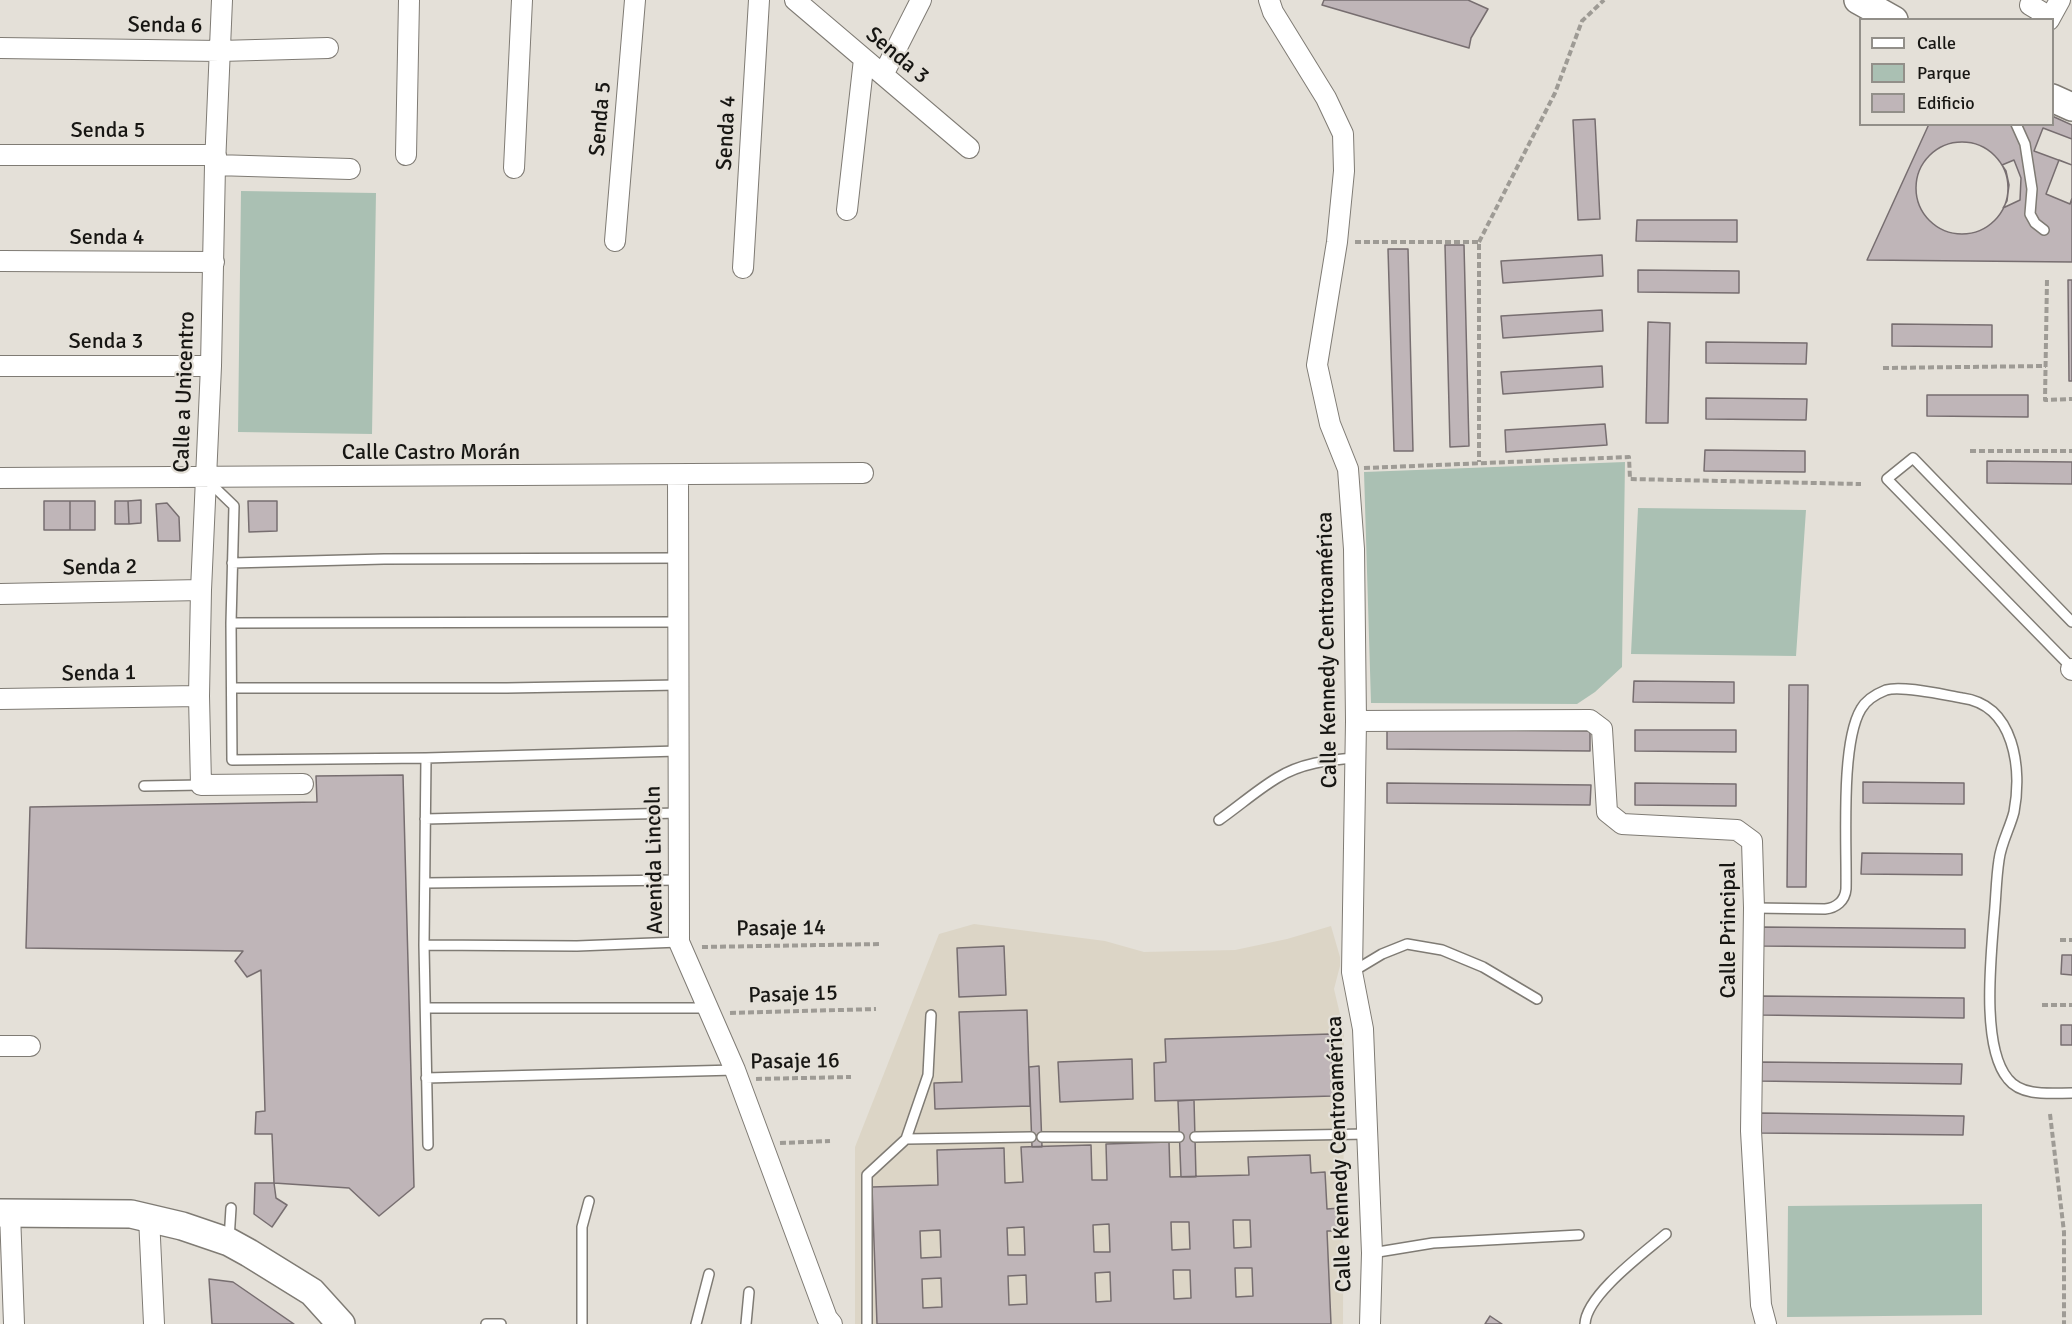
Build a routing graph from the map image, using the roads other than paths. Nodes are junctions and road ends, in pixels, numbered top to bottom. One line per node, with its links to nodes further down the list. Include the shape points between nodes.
1 (222, 0): 15 (street, Calle a Unicentro)
2 (409, 0): 23 (street)
3 (522, 0): 25 (street)
4 (635, 0): 29 (street, Senda 5)
5 (759, 0): 32 (street, Senda 4)
6 (795, 0): 16 (street, Senda 3)
7 (921, 0): 17 (street)
8 (1269, 0): 51 (street, Calle Kennedy Centroamérica, via 1343,134 1344,171 1337,242 1317,365 1330,424 1348,469 1354,549)
9 (1858, 0): 12 (street)
10 (2028, 8): 11 (street)
11 (2053, 12)
12 (1890, 18)
13 (0, 48): 15 (street, Senda 6)
14 (328, 48): 15 (street, Senda 6)
15 (220, 51): 24 (street, Calle a Unicentro)
16 (864, 59): 17 (street, Senda 3); 27 (street)
17 (883, 75): 21 (street, Senda 3)
18 (2054, 99): 19 (street)
19 (2072, 106)
20 (2017, 126): 28 (lane, via 2025,144 2032,189 2030,214)
21 (969, 148)
22 (0, 155): 24 (street, Senda 5)
23 (406, 155)
24 (216, 160): 26 (street, Senda 5); 31 (street, Calle a Unicentro)
25 (513, 168)
26 (350, 169)
27 (847, 210)
28 (2044, 230)
29 (615, 241)
30 (0, 261): 31 (street, Senda 4)
31 (214, 262): 34 (street, Calle a Unicentro)
32 (743, 268)
33 (0, 366): 34 (street, Senda 3)
34 (211, 366): 38 (street, Calle a Unicentro)
35 (863, 473): 36 (street, Calle Castro Morán)
36 (678, 475): 38 (street, Calle Castro Morán); 39 (street, Avenida Lincoln)
37 (0, 478): 38 (street, Calle Castro Morán)
38 (206, 478): 40 (lane, via 234,506); 41 (street, Calle a Unicentro)
39 (678, 558): 40 (lane); 44 (street, Avenida Lincoln)
40 (232, 563): 43 (lane)
41 (201, 590): 42 (street, Senda 2); 49 (street, Calle a Unicentro)
42 (0, 594)
43 (231, 622): 44 (lane); 48 (lane)
44 (678, 622): 47 (street, Avenida Lincoln)
45 (2072, 622): 46 (lane, via 1913,458 1887,479)
46 (2072, 669)
47 (678, 685): 48 (lane); 52 (street, Avenida Lincoln)
48 (232, 688): 53 (lane, via 232,760)
49 (199, 696): 50 (street, Senda 1); 56 (street, Calle a Unicentro)
50 (0, 699)
51 (1356, 721): 54 (street, Calle Kennedy Centroamérica); 63 (street, Calle Principal, via 1590,720 1602,729 1607,812 1622,825 1737,830 1752,841)
52 (678, 751): 53 (lane); 58 (street, Avenida Lincoln)
53 (426, 758): 59 (lane)
54 (1355, 758): 60 (lane, via 1306,765 1278,777); 66 (street, Calle Kennedy Centroamérica)
55 (303, 784): 56 (street)
56 (201, 785): 57 (lane)
57 (144, 786)
58 (678, 813): 59 (lane); 61 (street, Avenida Lincoln)
59 (425, 819): 62 (lane)
60 (1220, 820)
61 (679, 880): 62 (lane); 65 (street, Avenida Lincoln)
62 (426, 883): 64 (lane)
63 (1754, 908): 75 (lane, via 1825,909 1843,898 1848,758 1858,716 1866,702 1884,691 1899,689 1968,699 1985,706 2010,736 2016,775 2014,811 1999,861 1989,985 1993,1041 2008,1079 2020,1088); 105 (street, Calle Principal, via 1751,1131 1761,1305)
64 (424, 945): 65 (lane); 68 (lane)
65 (680, 945): 69 (street, Avenida Lincoln)
66 (1352, 972): 67 (lane, via 1407,944 1442,950 1483,967); 76 (street, Calle Kennedy Centroamérica, via 1362,1029)
67 (1537, 999)
68 (426, 1008): 69 (lane); 74 (lane)
69 (709, 1011): 73 (street, Avenida Lincoln)
70 (931, 1015): 81 (lane, via 928,1075)
71 (0, 1046): 72 (street)
72 (30, 1046)
73 (737, 1075): 74 (lane); 101 (street, Avenida Lincoln)
74 (426, 1078): 82 (lane)
75 (2072, 1093)
76 (1367, 1134): 80 (lane); 90 (street, Calle Kennedy Centroamérica)
77 (1031, 1137): 81 (lane)
78 (1042, 1137): 79 (lane)
79 (1179, 1137)
80 (1195, 1137)
81 (906, 1139): 102 (lane, via 867,1175)
82 (428, 1145)
83 (589, 1201): 98 (lane, via 582,1227)
84 (231, 1208): 89 (lane)
85 (5, 1212): 86 (street); 93 (street)
86 (149, 1217): 89 (street); 94 (street)
87 (1666, 1234): 104 (lane, via 1621,1271 1592,1305)
88 (1579, 1235): 90 (lane, via 1433,1243)
89 (229, 1242): 95 (street, via 312,1292)
90 (1372, 1253): 103 (street, Calle Kennedy Centroamérica)
91 (709, 1274): 99 (lane)
92 (749, 1292): 100 (lane)
93 (14, 1324)
94 (154, 1324)
95 (341, 1324)
96 (486, 1324): 97 (lane)
97 (501, 1324)
98 (582, 1324)
99 (696, 1324)
100 (746, 1324)
101 (832, 1324)
102 (867, 1324)
103 (1370, 1324)
104 (1585, 1324)
105 (1766, 1324)

